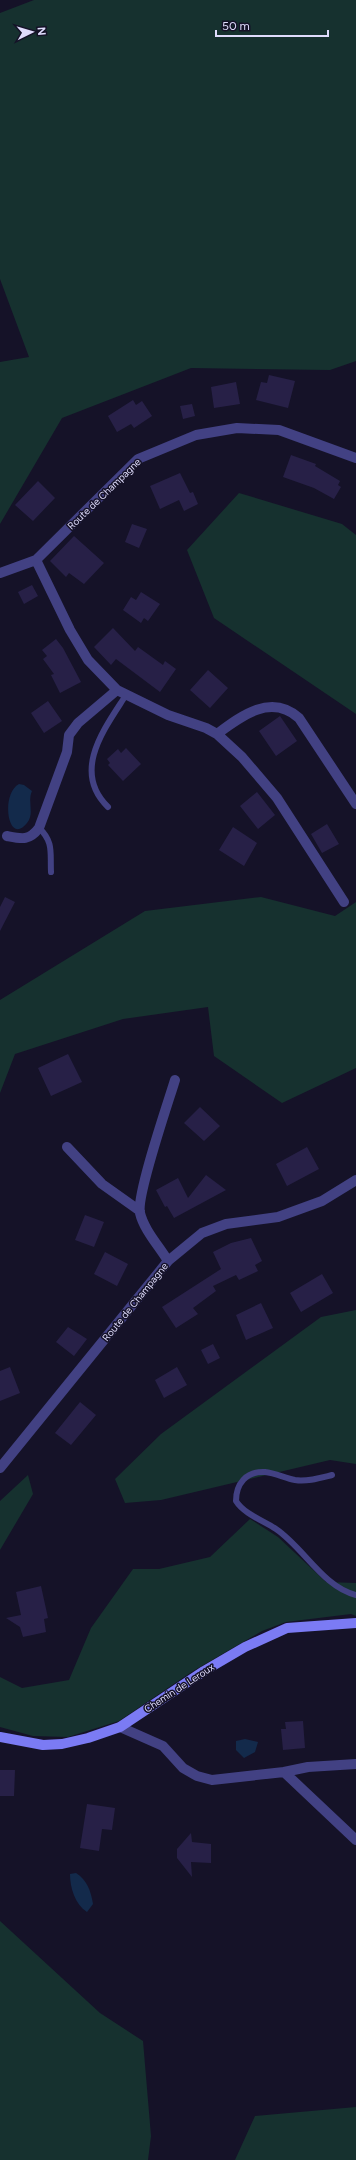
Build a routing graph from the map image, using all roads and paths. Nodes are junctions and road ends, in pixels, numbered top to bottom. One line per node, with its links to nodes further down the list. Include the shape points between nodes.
1 (356, 458): 2 (street, Route de Champagne, via 279,430 237,428 196,435 138,459)
2 (36, 560): 3 (street, Route de Champagne); 4 (street, via 70,630 88,660)
3 (0, 573)
4 (121, 693): 5 (street); 7 (lane, via 98,738 93,755 92,776 95,791); 8 (street, via 78,723 69,734 67,752)
5 (217, 734): 6 (street, via 257,708 283,708 292,712); 11 (street, via 242,757 277,798)
6 (356, 804)
7 (108, 807)
8 (39, 828): 9 (street, via 32,837 25,840); 10 (lane, via 50,843)
9 (7, 836)
10 (51, 872)
11 (344, 902)
12 (175, 1080): 15 (street, via 145,1180)
13 (67, 1147): 15 (street, via 102,1184)
14 (356, 1180): 16 (street, Route de Champagne, via 322,1201 278,1217 226,1224 202,1233)
15 (140, 1211): 16 (street, via 143,1221)
16 (168, 1261): 17 (street, Route de Champagne)
17 (0, 1468)
18 (332, 1475): 19 (lane, via 308,1481 264,1472 253,1474 243,1479 236,1501 245,1510 278,1530 334,1584)
19 (356, 1595)
20 (356, 1622): 21 (street, Chemin de Leroux, via 287,1628 245,1647 204,1671)
21 (120, 1727): 22 (street, Chemin de Leroux, via 62,1744 43,1745); 24 (street, via 163,1746 183,1768 197,1776 219,1779)
22 (0, 1737)
23 (356, 1764): 24 (street, via 308,1766)
24 (284, 1772): 25 (street)
25 (356, 1840)

